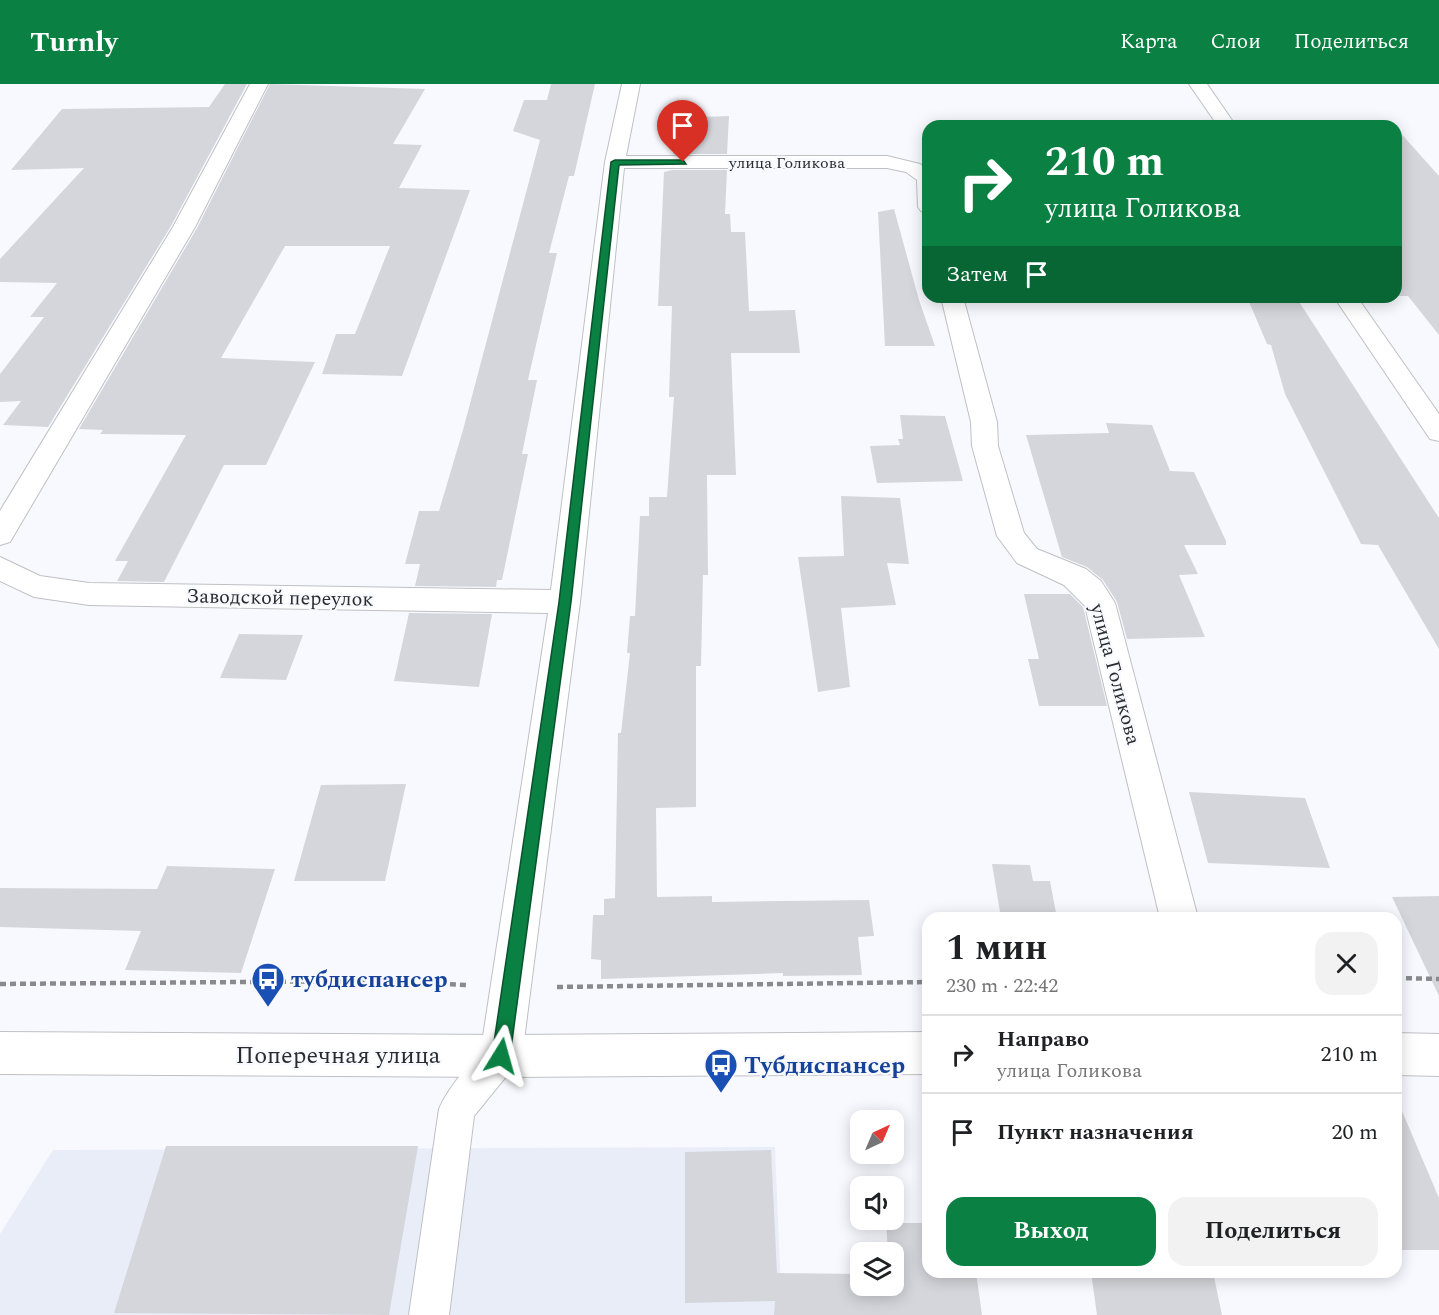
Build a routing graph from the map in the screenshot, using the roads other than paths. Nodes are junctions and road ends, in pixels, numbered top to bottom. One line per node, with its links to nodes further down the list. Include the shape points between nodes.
1 (259, 84): 10 (street, via 184,227)
2 (631, 84): 5 (street)
3 (1198, 84): 4 (street)
4 (1223, 120)
5 (615, 162): 6 (street, улица Голикова, via 887,162 913,168); 12 (street)
6 (922, 174)
7 (954, 303): 13 (street, улица Голикова, via 984,422 985,446 1011,536 1027,556 1075,577 1100,603)
8 (1349, 303): 9 (street)
9 (1439, 433)
10 (0, 535)
11 (0, 568): 12 (street, Заводской переулок, via 34,586 89,594)
12 (565, 602): 18 (street)
13 (1177, 912)
14 (0, 1053): 18 (street, Поперечная улица)
15 (922, 1053): 18 (street, Поперечная улица)
16 (1402, 1054): 17 (street)
17 (1439, 1054)
18 (501, 1056): 19 (lane, via 457,1109)
19 (429, 1315)

